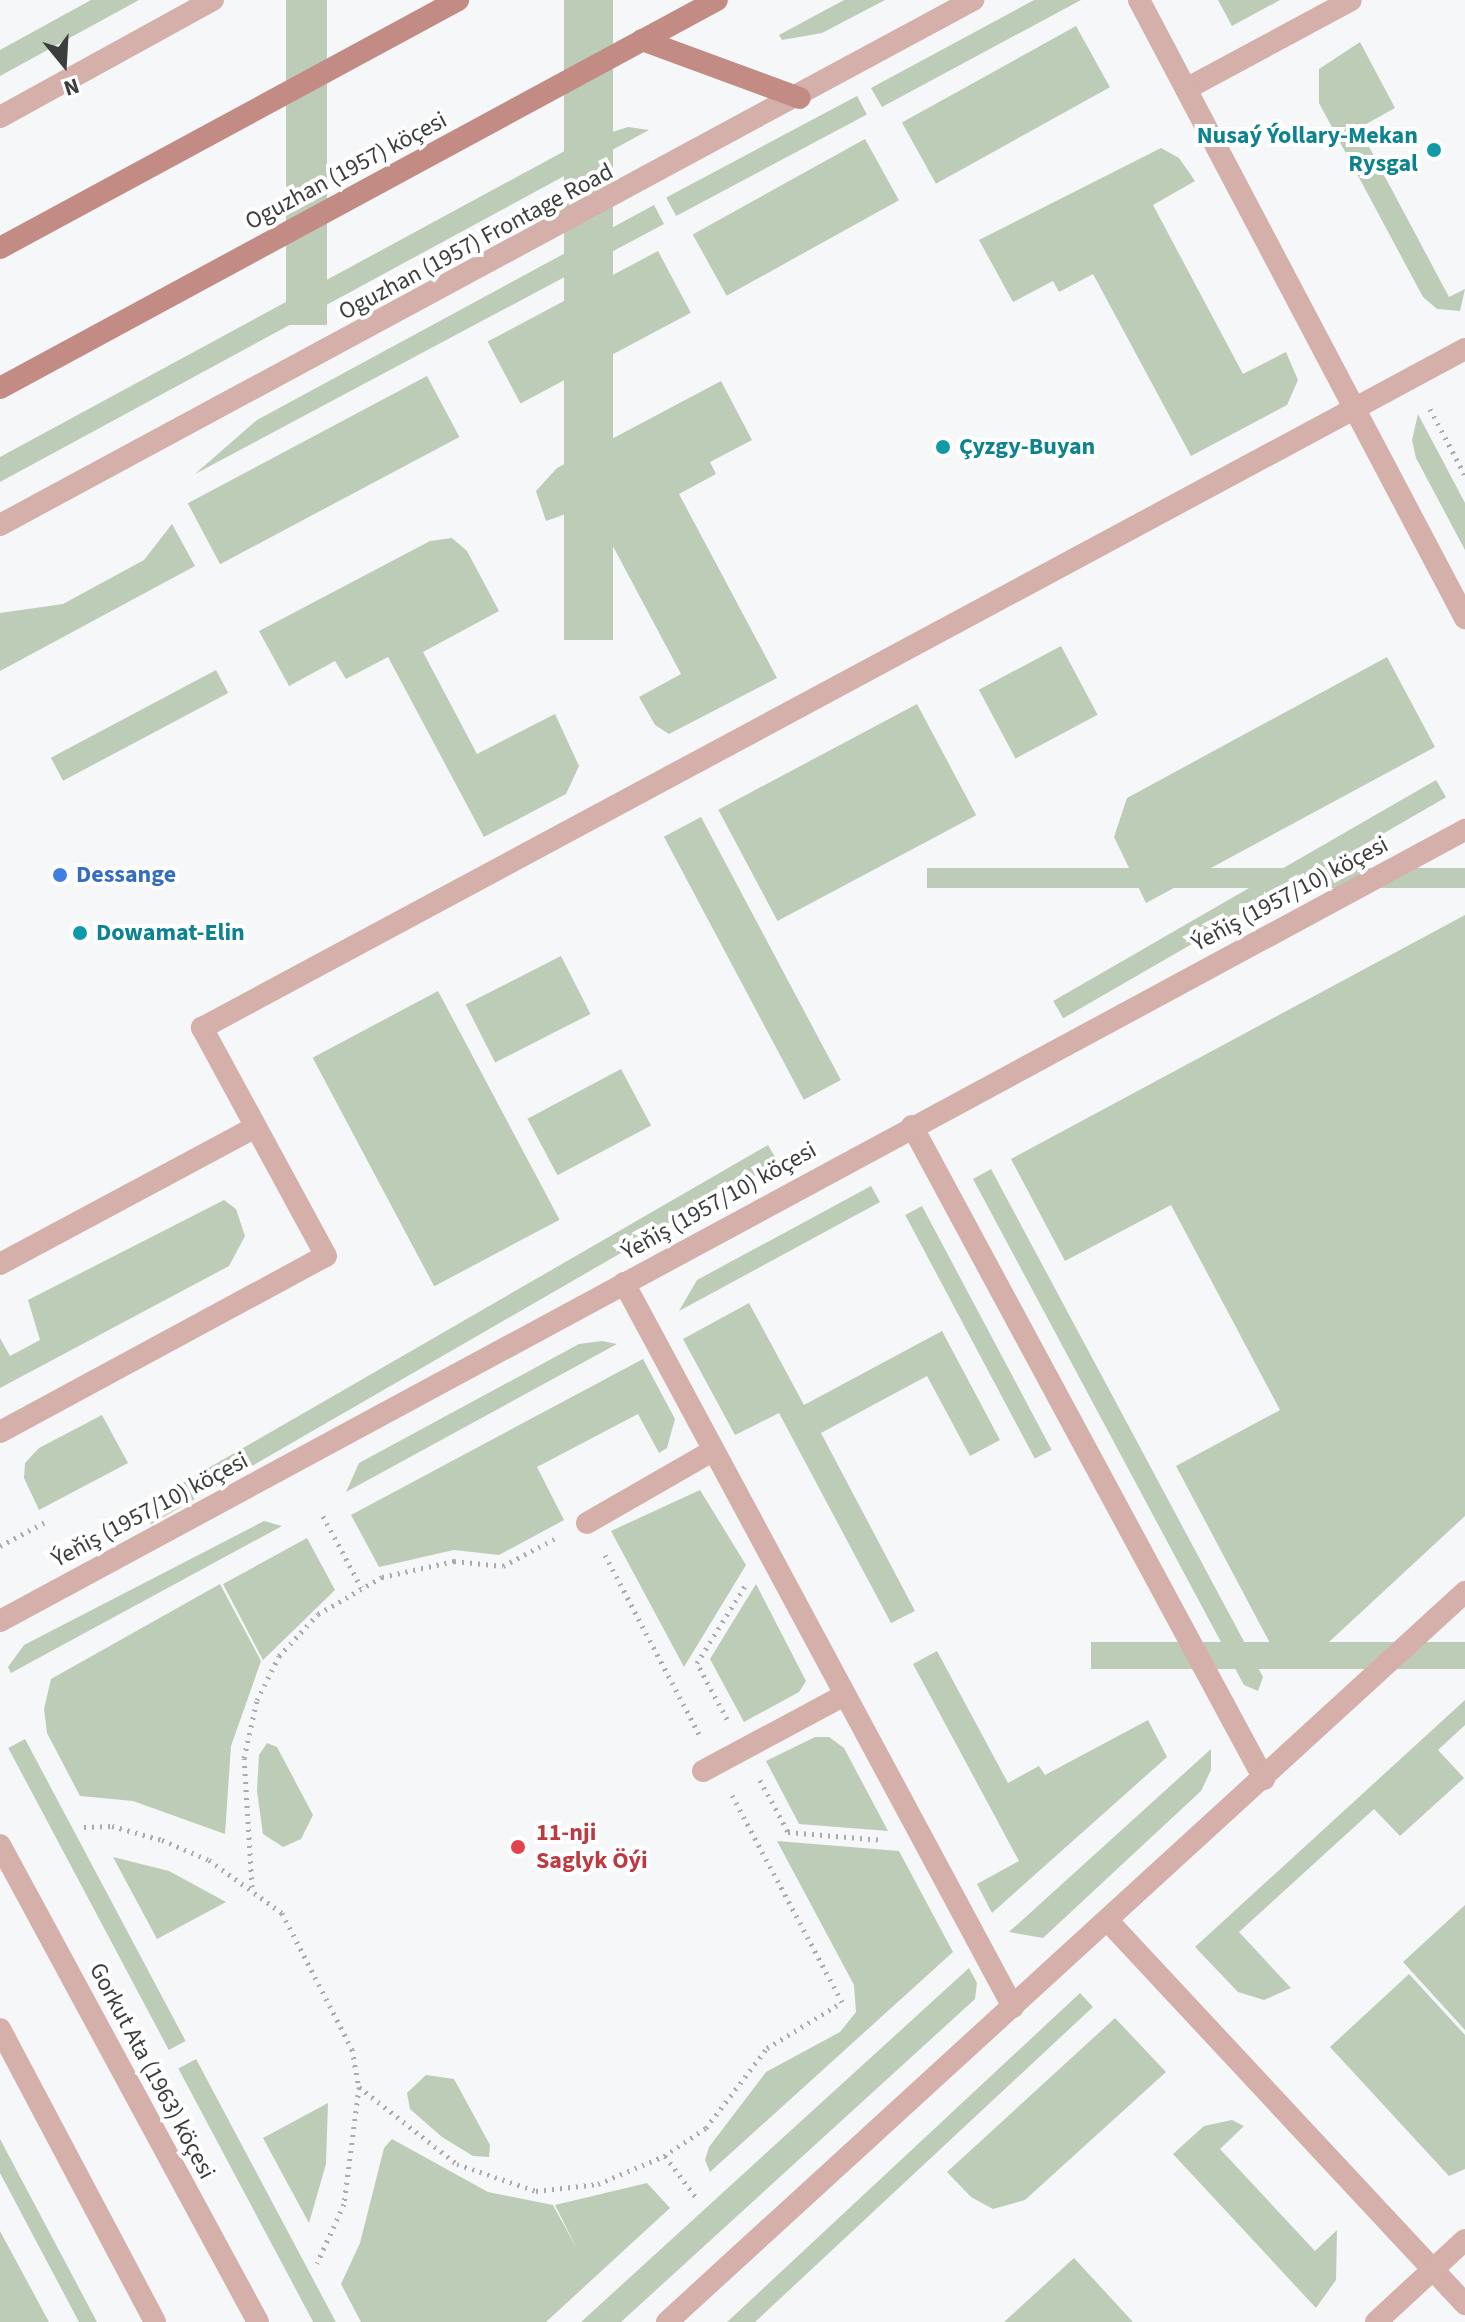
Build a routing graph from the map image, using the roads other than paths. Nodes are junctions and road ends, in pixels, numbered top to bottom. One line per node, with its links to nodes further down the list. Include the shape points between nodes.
1 (213, 0): 10 (street)
2 (458, 0): 11 (main road)
3 (717, 0): 7 (main road, Oguzhan (1957) köçesi)
4 (973, 0): 9 (street, Oguzhan (1957) Frontage Road)
5 (1139, 0): 8 (street)
6 (1351, 0): 8 (street)
7 (642, 40): 9 (main road); 13 (main road, Oguzhan (1957) köçesi)
8 (1186, 89): 14 (street)
9 (800, 98): 15 (street, Oguzhan (1957) Frontage Road)
10 (0, 117)
11 (0, 248)
12 (1465, 349): 14 (street)
13 (0, 388)
14 (1354, 409): 16 (street); 19 (street, via 202,1028)
15 (0, 525)
16 (1465, 618)
17 (1465, 830): 18 (street, Ýeňiş (1957/10) köçesi)
18 (912, 1126): 21 (street, Ýeňiş (1957/10) köçesi); 29 (street)
19 (255, 1127): 20 (street); 22 (street, via 326,1256)
20 (0, 1264)
21 (624, 1283): 23 (street); 26 (street, Ýeňiş (1957/10) köçesi)
22 (0, 1432)
23 (714, 1450): 24 (street); 27 (street)
24 (587, 1523)
25 (1465, 1592): 29 (street)
26 (0, 1621)
27 (845, 1695): 28 (street); 32 (street)
28 (703, 1771)
29 (1264, 1779): 31 (street)
30 (0, 1845): 38 (street, Gorkut Ata (1963) köçesi)
31 (1108, 1921): 32 (street); 35 (street)
32 (1013, 2007): 39 (street)
33 (0, 2029): 37 (street)
34 (1465, 2240): 35 (street)
35 (1433, 2269): 36 (street); 40 (street)
36 (1465, 2304)
37 (155, 2322)
38 (258, 2322)
39 (667, 2322)
40 (1376, 2322)

